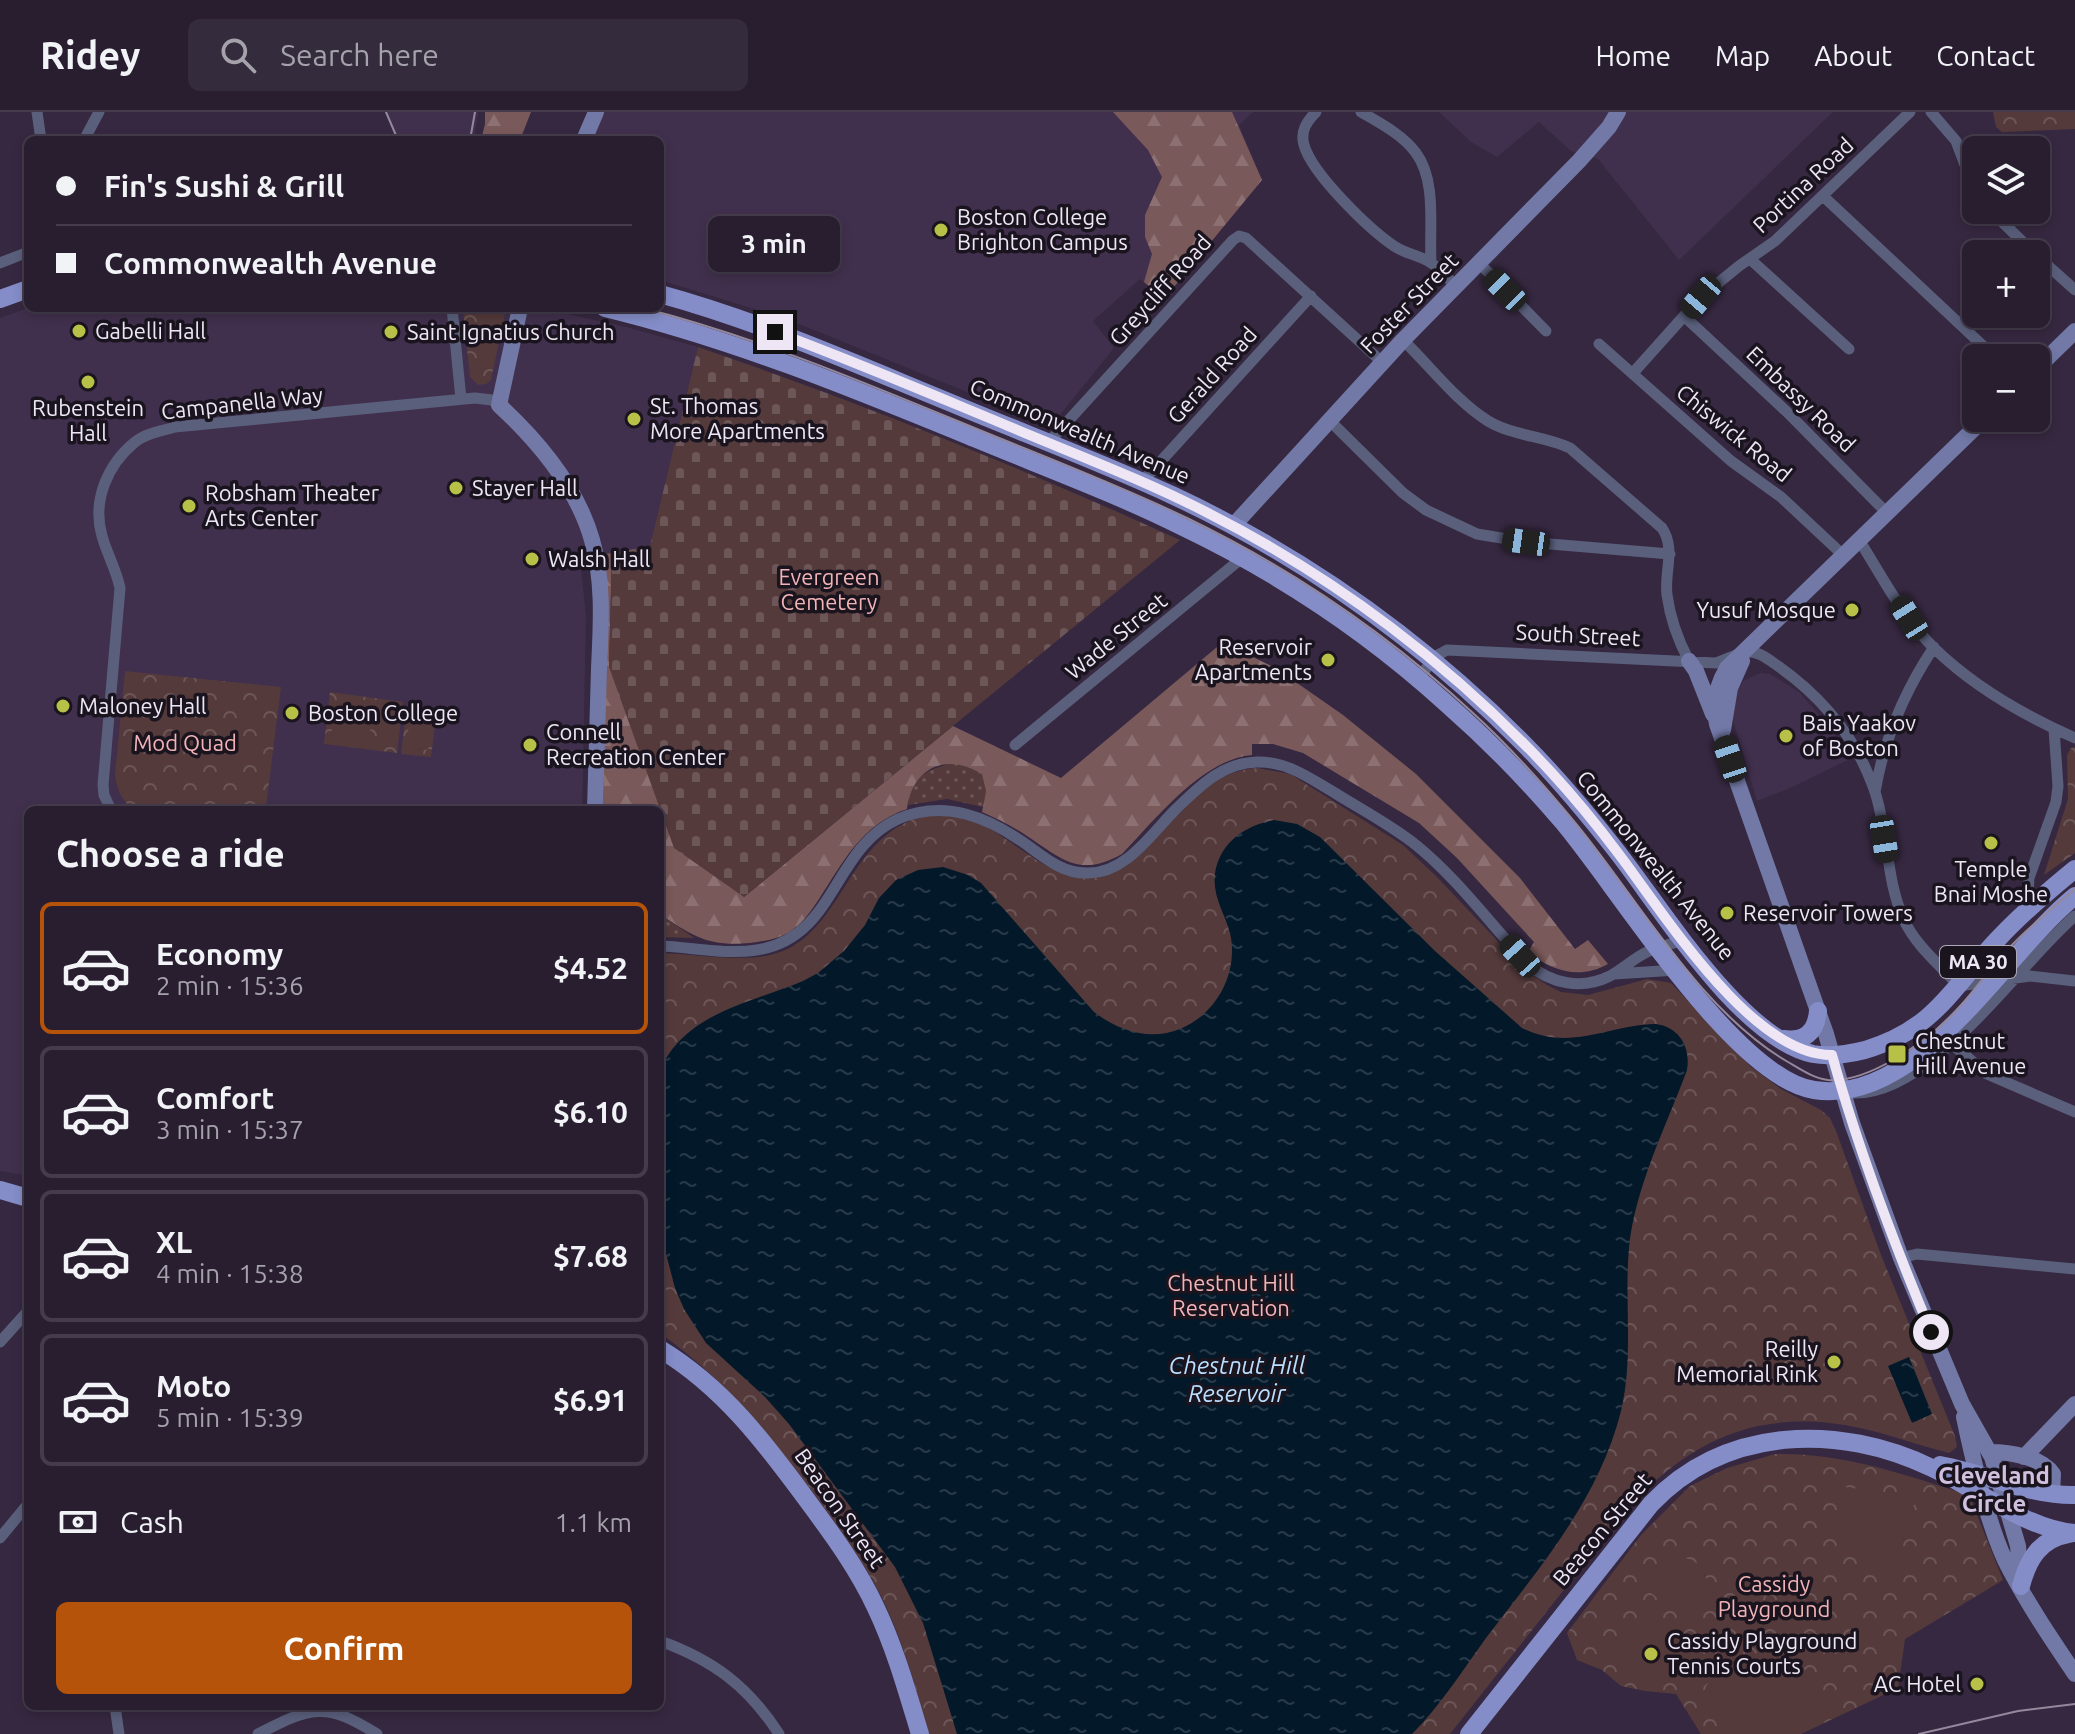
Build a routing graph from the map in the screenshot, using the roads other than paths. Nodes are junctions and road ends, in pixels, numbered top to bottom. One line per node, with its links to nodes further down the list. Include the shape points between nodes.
1 (37, 112): 9 (street)
2 (99, 112): 10 (street)
3 (596, 112): 11 (main road)
4 (1316, 112): 18 (street, via 1304,127 1303,144 1314,164 1376,233)
5 (1361, 112): 18 (street, via 1415,151 1425,168)
6 (1618, 112): 20 (main road, Foster Street, via 1579,161)
7 (1910, 112): 13 (street, Portina Road)
8 (1931, 112): 12 (street, via 1956,141)
9 (40, 136)
10 (86, 136)
11 (586, 136)
12 (1962, 157)
13 (1823, 196): 17 (street, Portina Road); 36 (street)
14 (2005, 224): 15 (street)
15 (2021, 240)
16 (24, 254): 19 (street)
17 (1750, 259): 31 (street, Portina Road, via 1709,290); 37 (street)
18 (1431, 262): 22 (street)
19 (0, 263)
20 (1479, 263): 22 (main road, Foster Street); 32 (street)
21 (2050, 267): 24 (street)
22 (1456, 286): 34 (main road, Foster Street)
23 (24, 290): 27 (main road)
24 (2075, 290)
25 (664, 295): 45 (main road, Commonwealth Avenue / MA 30, via 792,338)
26 (1311, 296): 39 (street, Greycliff Road); 45 (street, Greycliff Road, via 1246,238 1236,237); 47 (street, Gerald Road)
27 (0, 299)
28 (452, 312): 41 (street)
29 (519, 312): 42 (main road)
30 (620, 312): 48 (main road, Commonwealth Avenue / MA 30, via 786,362)
31 (1685, 317): 40 (street, Portina Road); 49 (street, Embassy Road)
32 (1546, 331)
33 (2075, 331): 38 (main road)
34 (1403, 340): 39 (main road, Foster Street); 52 (street, via 1489,422 1570,448 1657,523)
35 (1599, 344): 40 (street, Chiswick Road)
36 (1981, 344)
37 (1849, 349)
38 (2050, 355)
39 (1382, 362): 43 (main road, Foster Street)
40 (1633, 373): 53 (street, Chiswick Road)
41 (461, 399): 42 (street, Campanella Way); 65 (street, Campanella Way, via 175,427 136,441 105,481 99,515 120,588 103,783)
42 (499, 405): 66 (main road, via 537,444 567,487 597,560 601,609)
43 (1329, 420): 50 (main road, Foster Street); 52 (street, via 1403,493 1465,530 1526,542)
44 (1970, 432): 49 (main road)
45 (1048, 443): 46 (main road, Commonwealth Avenue / MA 30)
46 (1094, 462): 47 (main road, Commonwealth Avenue / MA 30); 48 (main road)
47 (1142, 482): 50 (main road, Commonwealth Avenue / MA 30)
48 (1085, 484): 54 (main road, Commonwealth Avenue / MA 30)
49 (1886, 512): 51 (main road)
50 (1233, 526): 57 (main road, Commonwealth Avenue / MA 30, via 1329,583)
51 (1859, 540): 53 (main road); 55 (street)
52 (1670, 554): 58 (street, via 1668,596)
53 (1843, 555): 56 (main road)
54 (1242, 558): 59 (main road, Commonwealth Avenue / MA 30, via 1333,614); 63 (street, Wade Street)
55 (1934, 647): 60 (street, via 1998,698); 64 (street, via 1895,717)
56 (1746, 652): 58 (street, South Street, via 1716,663); 61 (main road, via 1721,679 1715,700); 64 (street, via 1762,655 1824,704 1849,739)
57 (1433, 659): 58 (street, South Street, via 1461,649); 59 (street); 71 (main road, Commonwealth Avenue / MA 30, via 1551,772)
58 (1689, 661): 61 (main road)
59 (1418, 679): 73 (main road, Commonwealth Avenue / MA 30, via 1562,820)
60 (2054, 729): 62 (street); 69 (street, via 2056,802 2031,872)
61 (1720, 730): 80 (main road)
62 (2075, 738)
63 (1015, 745)
64 (1875, 793): 79 (street, via 1902,914 1927,953)
65 (109, 806)
66 (595, 806)
67 (2075, 869): 69 (main road, Commonwealth Avenue / MA 30)
68 (2075, 896): 77 (main road, Commonwealth Avenue / MA 30)
69 (2027, 911): 79 (main road, Commonwealth Avenue / MA 30)
70 (2075, 916): 76 (street, Commonwealth Avenue)
71 (1683, 940): 73 (street); 81 (main road, Commonwealth Avenue / MA 30, via 1737,1003)
72 (664, 946): 75 (street, via 744,952 788,940 813,920 868,838 895,820 925,811 980,817 1064,869 1109,869 1132,855 1207,780 1238,765 1259,762 1296,770 1415,844 1537,971 1572,984)
73 (1660, 948): 74 (main road, Commonwealth Avenue / MA 30); 75 (street)
74 (1677, 970): 75 (street); 84 (main road, Commonwealth Avenue / MA 30, via 1759,1062 1807,1089)
75 (1613, 974)
76 (2013, 977): 77 (street); 78 (street); 82 (street, Commonwealth Avenue)
77 (1992, 981): 79 (street); 84 (main road, Commonwealth Avenue / MA 30, via 1923,1053 1875,1080)
78 (2075, 981)
79 (1959, 986): 83 (main road, Commonwealth Avenue / MA 30, via 1908,1033)
80 (1818, 1011): 81 (main road, via 1807,1036); 83 (main road)
81 (1777, 1038): 83 (main road, Commonwealth Avenue / MA 30, via 1808,1052)
82 (1952, 1044): 84 (street, Commonwealth Avenue, via 1880,1090); 85 (street, via 1987,1074)
83 (1832, 1055): 84 (main road)
84 (1842, 1090): 88 (main road)
85 (2075, 1112)
86 (0, 1190): 87 (main road)
87 (24, 1197)
88 (1901, 1258): 89 (street, via 1917,1254); 93 (main road)
89 (2075, 1269)
90 (24, 1315): 91 (street)
91 (0, 1342)
92 (664, 1352): 115 (main road, Beacon Street, via 745,1419 843,1550 887,1632)
93 (1962, 1404): 95 (main road); 98 (main road)
94 (2075, 1404): 96 (main road)
95 (1990, 1452): 96 (main road); 99 (main road)
96 (2024, 1457): 100 (main road, via 2051,1470)
97 (1918, 1461): 98 (main road, Beacon Street); 102 (main road, Beacon Street); 116 (main road, Beacon Street, via 1851,1443 1801,1437 1748,1445 1690,1471 1641,1515)
98 (1979, 1475): 99 (main road, Beacon Street); 102 (main road)
99 (2000, 1482): 100 (main road, Beacon Street); 103 (main road)
100 (2052, 1494): 101 (main road, Beacon Street)
101 (2075, 1495)
102 (1985, 1497): 103 (main road, Beacon Street); 107 (main road, via 2000,1546)
103 (2007, 1508): 105 (main road, Beacon Street, via 2049,1529); 107 (main road, via 2020,1555)
104 (24, 1509): 106 (street)
105 (2074, 1533): 107 (main road, via 2040,1546 2026,1566)
106 (0, 1538)
107 (2021, 1586): 109 (main road)
108 (664, 1643): 114 (street, via 726,1674)
109 (2075, 1674)
110 (116, 1710): 111 (street)
111 (119, 1734)
112 (258, 1734): 113 (street, via 322,1710)
113 (377, 1734)
114 (779, 1734)
115 (920, 1734)
116 (1469, 1734)

